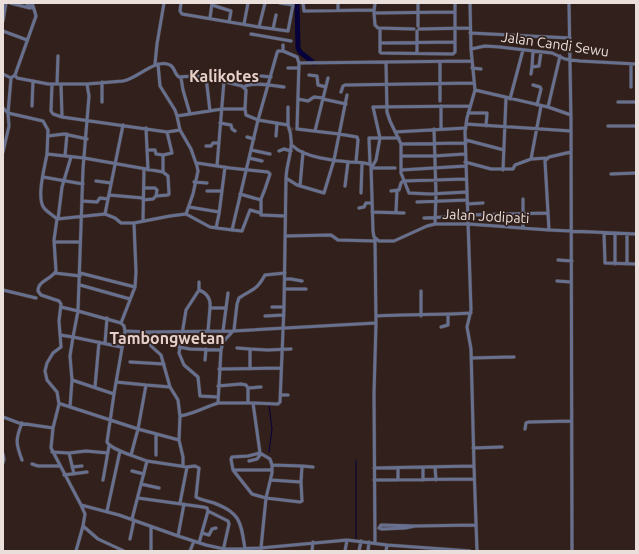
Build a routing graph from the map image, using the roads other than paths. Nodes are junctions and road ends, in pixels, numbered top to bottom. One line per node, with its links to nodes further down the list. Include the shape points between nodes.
1 (6, 3): 19 (street)
2 (10, 3): 20 (street)
3 (26, 3): 20 (street)
4 (32, 3): 20 (street)
5 (164, 3): 62 (street)
6 (181, 3): 26 (street, via 182,14)
7 (248, 3): 29 (street)
8 (265, 3): 30 (street)
9 (280, 3): 18 (street)
10 (303, 3): 21 (street, via 304,11)
11 (338, 3): 21 (street)
12 (375, 3): 22 (street)
13 (418, 3): 23 (street)
14 (455, 3): 24 (street)
15 (470, 3): 33 (street)
16 (569, 3): 42 (street)
17 (212, 4): 26 (street); 28 (street, via 231,10)
18 (294, 4): 37 (street)
19 (4, 9): 27 (street)
20 (33, 9): 43 (street, via 36,16)
21 (338, 10): 22 (street)
22 (373, 11): 23 (street); 35 (street, via 375,24)
23 (417, 11): 24 (street); 31 (street)
24 (455, 12): 32 (street)
25 (276, 15): 34 (street)
26 (210, 18): 28 (street)
27 (3, 21)
28 (229, 22): 29 (street)
29 (244, 24): 30 (street)
30 (261, 27): 34 (street); 41 (street)
31 (417, 28): 32 (street); 35 (street); 45 (street)
32 (454, 28): 33 (street); 46 (street)
33 (470, 28): 39 (street)
34 (274, 29): 37 (street)
35 (380, 29): 47 (street)
36 (3, 31): 43 (street)
37 (288, 31): 38 (street)
38 (293, 32)
39 (470, 33): 42 (street); 49 (street)
40 (250, 34): 41 (street)
41 (261, 36): 44 (street)
42 (570, 38): 57 (street)
43 (27, 40): 72 (street)
44 (291, 41)
45 (417, 42): 46 (street); 47 (street); 54 (street)
46 (455, 42): 54 (street, via 453,54)
47 (380, 43): 54 (street, via 382,53)
48 (283, 45): 51 (street)
49 (471, 49): 50 (street, Jalan Candi Sewu, via 488,46); 58 (street)
50 (523, 50): 52 (street, Jalan Candi Sewu); 99 (street)
51 (283, 51): 59 (street, via 297,57); 76 (street, via 277,52)
52 (533, 51): 53 (street, Jalan Candi Sewu); 65 (street)
53 (541, 52): 56 (street, Jalan Candi Sewu); 65 (street, via 539,66)
54 (417, 53)
55 (58, 56): 85 (street)
56 (560, 56): 57 (street, Jalan Candi Sewu); 112 (street)
57 (570, 60): 63 (street, Jalan Candi Sewu); 120 (street)
58 (472, 61): 61 (street); 68 (street)
59 (299, 62): 60 (street); 67 (street)
60 (386, 62): 61 (street); 87 (street)
61 (440, 62): 88 (street)
62 (156, 64): 78 (street, via 171,65 175,74); 82 (street, via 126,81); 121 (street, via 160,86)
63 (631, 64): 64 (street, Jalan Candi Sewu); 94 (street)
64 (636, 64)
65 (532, 67): 71 (street)
66 (288, 68): 67 (street)
67 (299, 68): 100 (street)
68 (472, 68): 69 (street); 83 (street)
69 (481, 69)
70 (3, 74): 77 (street)
71 (531, 74)
72 (15, 75): 77 (street); 80 (street, via 17,78)
73 (261, 76): 76 (street)
74 (309, 76): 93 (street, via 317,76 318,85)
75 (206, 77): 78 (street); 81 (street); 116 (street)
76 (270, 77): 89 (street)
77 (11, 78): 117 (street)
78 (181, 78): 119 (street)
79 (328, 78): 93 (street)
80 (33, 81): 84 (street); 107 (street)
81 (224, 81): 91 (street); 114 (street)
82 (102, 82): 86 (street); 102 (street)
83 (474, 83): 88 (street); 95 (street)
84 (52, 84): 85 (street); 122 (street, via 52,113)
85 (59, 84): 86 (street); 122 (street)
86 (87, 84): 123 (street)
87 (386, 84): 88 (street); 96 (street, via 345,85); 111 (street)
88 (440, 84): 101 (street)
89 (268, 85): 91 (street); 92 (street); 124 (street)
90 (533, 85): 106 (street, via 540,87)
91 (244, 87): 115 (street)
92 (284, 87)
93 (326, 87): 98 (street)
94 (631, 87)
95 (475, 90): 99 (street); 109 (street)
96 (340, 92)
97 (347, 96): 105 (street)
98 (323, 98): 100 (street, via 314,97 308,101); 105 (street); 141 (street)
99 (508, 98): 106 (street); 133 (street)
100 (298, 99): 141 (street, via 297,129)
101 (440, 101)
102 (102, 102)
103 (618, 102): 104 (street)
104 (636, 102)
105 (346, 104): 146 (street)
106 (539, 105): 112 (street); 138 (street)
107 (32, 106)
108 (441, 106): 109 (street); 111 (street); 137 (street)
109 (470, 106): 118 (street)
110 (288, 107): 129 (street)
111 (386, 107): 144 (street); 151 (street, via 373,107)
112 (548, 107): 120 (street)
113 (3, 108): 117 (street)
114 (222, 109): 115 (street); 116 (street); 125 (street)
115 (245, 110): 124 (street, via 246,115)
116 (210, 111): 119 (street)
117 (8, 113): 147 (street, via 43,121); 164 (street, via 9,126)
118 (468, 113): 127 (street); 130 (street, via 487,113)
119 (190, 114): 121 (street)
120 (571, 114): 142 (street)
121 (177, 116): 139 (street)
122 (62, 117): 123 (street)
123 (88, 120): 128 (street); 153 (street)
124 (258, 120): 126 (street); 150 (street)
125 (220, 123): 140 (street, via 231,125); 155 (street)
126 (277, 123): 129 (street); 148 (street)
127 (466, 124): 130 (street); 135 (street)
128 (123, 125): 134 (street); 187 (street)
129 (288, 125): 159 (street)
130 (486, 126): 133 (street)
131 (608, 126): 132 (street)
132 (636, 126)
133 (504, 127): 138 (street); 163 (street)
134 (146, 128): 143 (street); 160 (street)
135 (466, 128): 137 (street); 154 (street)
136 (434, 129): 137 (street); 144 (street); 157 (street)
137 (441, 129)
138 (536, 129): 142 (street); 179 (street)
139 (180, 130): 143 (street); 185 (street)
140 (234, 131)
141 (315, 131): 146 (street)
142 (571, 131): 167 (street)
143 (167, 132): 171 (street, via 172,153)
144 (395, 132): 152 (street)
145 (67, 134): 147 (street); 153 (street); 172 (street)
146 (338, 134): 180 (street); 183 (street, via 358,138)
147 (48, 136): 168 (street)
148 (276, 136)
149 (247, 138): 150 (street)
150 (254, 138): 161 (street)
151 (380, 138): 152 (street); 189 (street, via 376,160); 189 (street, via 368,140)
152 (399, 138): 156 (street)
153 (86, 139): 176 (street)
154 (466, 141): 157 (street); 163 (street); 170 (street)
155 (219, 142): 158 (street); 188 (street)
156 (401, 144): 157 (street); 173 (street)
157 (434, 144): 174 (street)
158 (206, 146)
159 (293, 146): 162 (street); 166 (street)
160 (147, 150): 171 (street, via 155,150 156,154); 194 (street)
161 (251, 150): 169 (street); 177 (street)
162 (291, 150): 165 (street, via 284,149); 202 (street)
163 (504, 150): 197 (street)
164 (3, 152)
165 (279, 152)
166 (303, 152): 180 (street); 212 (street)
167 (571, 152): 178 (street); 259 (street)
168 (47, 154): 172 (street); 201 (street)
169 (270, 154)
170 (465, 154): 174 (street); 184 (street)
171 (163, 155): 198 (street)
172 (64, 156): 175 (street)
173 (401, 156): 174 (street); 196 (street)
174 (434, 156): 193 (street)
175 (71, 157): 176 (street); 205 (street)
176 (84, 158): 187 (street); 211 (street)
177 (250, 158): 181 (street); 195 (street)
178 (548, 158): 179 (street); 241 (street, via 545,163)
179 (531, 159): 197 (street, via 515,165 513,169)
180 (334, 160): 182 (street); 212 (street, via 324,193)
181 (262, 161)
182 (348, 162): 183 (street); 213 (street)
183 (356, 162): 186 (street)
184 (465, 162): 190 (street); 197 (street, via 491,170)
185 (197, 163): 188 (street); 208 (street, via 198,171)
186 (362, 163): 189 (street); 220 (street)
187 (115, 164): 194 (street); 209 (street)
188 (217, 166): 191 (street)
189 (371, 166): 192 (street); 232 (street)
190 (466, 166): 193 (street); 203 (street)
191 (224, 167): 195 (street); 217 (street)
192 (395, 168)
193 (435, 168): 196 (street); 204 (street)
194 (146, 169): 198 (street); 214 (street)
195 (246, 169): 221 (street); 227 (street, via 269,173)
196 (401, 170): 207 (street)
197 (503, 170)
198 (163, 172): 223 (street, via 168,176 169,194)
199 (636, 173): 200 (street)
200 (611, 174)
201 (43, 177): 205 (street); 250 (street, via 43,206)
202 (286, 178): 212 (street); 246 (street)
203 (466, 179): 204 (street); 219 (street)
204 (435, 180): 207 (street); 222 (street)
205 (64, 181): 211 (street); 250 (street)
206 (96, 181): 209 (street)
207 (402, 181): 215 (street); 222 (street, via 409,193)
208 (194, 182): 210 (street); 234 (street)
209 (111, 183): 224 (street)
210 (207, 183)
211 (83, 184): 228 (street)
212 (300, 186)
213 (345, 186)
214 (144, 188): 223 (street, via 156,188); 226 (street)
215 (397, 190): 218 (street); 238 (street)
216 (207, 191): 217 (street)
217 (221, 191): 236 (street)
218 (391, 191)
219 (467, 192): 222 (street); 231 (street)
220 (361, 193)
221 (240, 194): 227 (street); 257 (street)
222 (436, 194): 229 (street)
223 (156, 196): 226 (street, via 154,199)
224 (108, 197): 226 (street); 228 (street, via 100,198 97,202); 242 (street)
225 (523, 198): 244 (street)
226 (143, 199): 251 (street)
227 (261, 200): 239 (street)
228 (82, 201): 245 (street)
229 (436, 201): 230 (street); 231 (street); 248 (street)
230 (417, 202)
231 (467, 202): 233 (street); 247 (street)
232 (372, 203): 235 (street); 237 (street)
233 (483, 203)
234 (189, 207): 236 (street); 243 (street)
235 (359, 208)
236 (219, 212): 255 (street)
237 (372, 212): 238 (street); 265 (street)
238 (396, 212): 240 (street)
239 (261, 213): 246 (street); 257 (street, via 250,210 242,231)
240 (404, 213)
241 (548, 213): 244 (street); 258 (street)
242 (105, 214): 245 (street); 252 (street, via 121,223)
243 (186, 214): 251 (street); 255 (street, via 204,225)
244 (523, 214): 247 (street); 256 (street)
245 (81, 216): 250 (street); 267 (street)
246 (285, 216): 264 (street)
247 (468, 216): 248 (street); 254 (street)
248 (435, 217): 249 (street); 253 (street)
249 (424, 218)
250 (58, 219): 266 (street)
251 (143, 221): 252 (street)
252 (134, 223): 282 (street)
253 (435, 224): 254 (street, Jalan Jodipati); 265 (street, Jalan Jodipati, via 394,240)
254 (468, 224): 256 (street, Jalan Jodipati); 297 (street)
255 (216, 228): 257 (street)
256 (523, 228): 258 (street, Jalan Jodipati)
257 (232, 230)
258 (549, 230): 259 (street, Jalan Jodipati)
259 (571, 231): 260 (street, Jalan Jodipati); 269 (street)
260 (604, 233): 261 (street, Jalan Jodipati); 270 (street, via 605,262)
261 (615, 233): 262 (street, Jalan Jodipati); 270 (street)
262 (627, 234): 263 (street, Jalan Jodipati); 271 (street)
263 (636, 234)
264 (285, 236): 265 (street, Jalan Jodipati, via 332,235 338,240); 274 (street)
265 (375, 240): 301 (street)
266 (54, 242): 267 (street); 273 (street)
267 (80, 242): 275 (street)
268 (558, 260): 269 (street)
269 (572, 261): 280 (street)
270 (616, 264): 271 (street)
271 (627, 264): 272 (street)
272 (636, 264)
273 (55, 273): 275 (street); 291 (street, via 41,282 38,291 41,295 61,302)
274 (284, 273): 276 (street); 308 (street, via 266,275 259,286 239,298)
275 (80, 275): 281 (street); 282 (street)
276 (285, 279): 277 (street); 283 (street)
277 (302, 281)
278 (557, 281): 280 (street)
279 (199, 282): 286 (street)
280 (571, 282): 354 (street)
281 (80, 285): 290 (street); 296 (street)
282 (135, 287): 290 (street)
283 (284, 289): 284 (street); 293 (street)
284 (306, 289)
285 (3, 290): 289 (street)
286 (199, 290): 294 (street, via 206,293 210,299); 310 (street, via 186,310)
287 (421, 291): 302 (street)
288 (228, 293): 295 (street)
289 (36, 298)
290 (130, 299): 304 (street)
291 (61, 307): 296 (street); 314 (street)
292 (272, 307): 293 (street)
293 (284, 307): 299 (street)
294 (210, 308): 295 (street); 311 (street)
295 (226, 308): 312 (street)
296 (78, 311): 303 (street); 315 (street)
297 (471, 313): 298 (street); 327 (street, via 467,327)
298 (448, 314): 302 (street); 306 (street, via 448,326)
299 (284, 315): 300 (street); 307 (street)
300 (265, 316)
301 (376, 316): 302 (street); 305 (street)
302 (421, 316)
303 (107, 318): 304 (street); 317 (street)
304 (121, 323): 309 (street)
305 (376, 323): 307 (street); 387 (street)
306 (441, 327)
307 (283, 328): 308 (street); 325 (street)
308 (233, 330): 312 (street); 324 (street, via 223,342)
309 (125, 331): 313 (street); 318 (street)
310 (183, 331): 311 (street); 313 (street); 319 (street)
311 (208, 331): 312 (street)
312 (223, 331)
313 (148, 332): 330 (street, via 151,346 160,354)
314 (60, 336): 315 (street); 349 (street, via 61,348 53,353 45,371 45,376 57,392)
315 (73, 337): 316 (street); 334 (street, via 70,356)
316 (99, 342): 317 (street); 338 (street)
317 (105, 343): 318 (street)
318 (121, 347): 335 (street)
319 (179, 347): 321 (street); 345 (street, via 182,362 198,377 199,395)
320 (237, 348): 322 (street)
321 (206, 349): 324 (street); 328 (street)
322 (250, 349): 325 (street); 333 (street)
323 (291, 349): 325 (street)
324 (221, 350): 332 (street)
325 (283, 350): 331 (street)
326 (514, 357): 327 (street)
327 (471, 358): 363 (street)
328 (205, 360)
329 (130, 362): 330 (street)
330 (164, 364): 339 (street)
331 (281, 368): 333 (street); 343 (street)
332 (219, 369): 333 (street); 337 (street)
333 (250, 369)
334 (72, 380): 338 (street); 350 (street)
335 (116, 382): 336 (street); 342 (street)
336 (146, 385): 339 (street); 357 (street)
337 (218, 386): 340 (street, via 243,384); 345 (street)
338 (95, 387): 342 (street)
339 (170, 387): 351 (street, via 178,400)
340 (248, 388): 341 (street); 346 (street)
341 (261, 388)
342 (114, 394): 353 (street)
343 (281, 395): 344 (street); 348 (street, via 278,404)
344 (288, 395)
345 (218, 396): 347 (street)
346 (248, 402): 347 (street); 348 (street)
347 (218, 403): 351 (street, via 196,413)
348 (254, 403): 369 (street)
349 (59, 404): 350 (street); 356 (street)
350 (70, 407): 353 (street)
351 (180, 416): 360 (street)
352 (3, 417): 355 (street)
353 (110, 420): 357 (street); 361 (street, via 107,439)
354 (571, 421): 358 (street, via 529,422 526,423); 448 (street)
355 (22, 423): 356 (street); 372 (street, via 16,442)
356 (53, 427): 365 (street, via 50,444)
357 (138, 429): 359 (street); 370 (street)
358 (526, 429)
359 (156, 434): 360 (street); 371 (street)
360 (179, 440): 380 (street)
361 (109, 446): 364 (street); 367 (street)
362 (502, 447): 363 (street)
363 (473, 448): 383 (street)
364 (120, 451): 370 (street); 412 (street)
365 (54, 452): 366 (street); 378 (street)
366 (69, 453): 367 (street); 384 (street)
367 (108, 453): 398 (street)
368 (3, 454): 375 (street)
369 (260, 454): 374 (street, via 257,459); 377 (street, via 270,459); 390 (street, via 232,457 230,460)
370 (131, 455): 373 (street)
371 (156, 455)
372 (22, 460)
373 (147, 461): 380 (street); 395 (street)
374 (249, 461)
375 (3, 463)
376 (32, 464): 378 (street)
377 (272, 465): 381 (street); 391 (street)
378 (59, 466): 396 (street)
379 (82, 466): 384 (street)
380 (183, 466): 385 (street)
381 (302, 466): 382 (street); 404 (street)
382 (313, 466)
383 (474, 466): 386 (street); 397 (street)
384 (72, 467): 394 (street)
385 (187, 467): 409 (street); 431 (street, via 199,468 196,497 225,507 239,520)
386 (436, 467): 389 (street); 403 (street)
387 (374, 468): 388 (street); 400 (street)
388 (398, 468): 389 (street); 401 (street)
389 (423, 468): 402 (street)
390 (233, 470): 391 (street); 408 (street, via 252,494)
391 (272, 470): 399 (street)
392 (132, 471): 395 (street)
393 (88, 472): 394 (street)
394 (74, 474): 396 (street)
395 (144, 474): 405 (street)
396 (65, 475): 411 (street)
397 (474, 479): 403 (street); 415 (street)
398 (103, 480)
399 (271, 480): 404 (street); 408 (street)
400 (374, 480): 401 (street); 417 (street)
401 (398, 480): 402 (street)
402 (423, 480): 403 (street)
403 (436, 480)
404 (301, 482): 408 (street, via 301,502)
405 (141, 484): 406 (street); 407 (street)
406 (159, 488)
407 (138, 498): 409 (street); 414 (street)
408 (266, 498): 432 (street)
409 (180, 503): 410 (street)
410 (184, 504): 413 (street, via 207,508); 421 (street)
411 (83, 506): 412 (street); 418 (street)
412 (107, 511): 414 (street)
413 (208, 511): 420 (street); 434 (street, via 229,523)
414 (133, 520): 416 (street); 422 (street)
415 (476, 525): 417 (street, via 382,529); 447 (street)
416 (151, 526): 421 (street); 433 (street)
417 (375, 526): 429 (street)
418 (84, 527): 436 (street); 437 (street, via 98,539)
419 (216, 528): 420 (street, via 212,529 209,535)
420 (202, 533): 428 (street)
421 (178, 536): 424 (street)
422 (130, 539)
423 (347, 540): 425 (street); 426 (street); 441 (street)
424 (194, 541): 428 (street); 439 (street)
425 (360, 541): 427 (street); 442 (street)
426 (313, 542): 432 (street); 440 (street)
427 (369, 542): 429 (street); 443 (street)
428 (199, 543): 434 (street)
429 (375, 543): 430 (street)
430 (387, 545): 435 (street); 444 (street)
431 (245, 549): 432 (street); 434 (street)
432 (261, 549)
433 (151, 550): 438 (street)
434 (224, 550)
435 (445, 550): 445 (street)
436 (76, 551)
437 (124, 551)
438 (155, 551)
439 (190, 551)
440 (312, 551)
441 (345, 551)
442 (359, 551)
443 (368, 551)
444 (386, 551)
445 (461, 551): 446 (street)
446 (468, 551)
447 (477, 551)
448 (572, 551)

